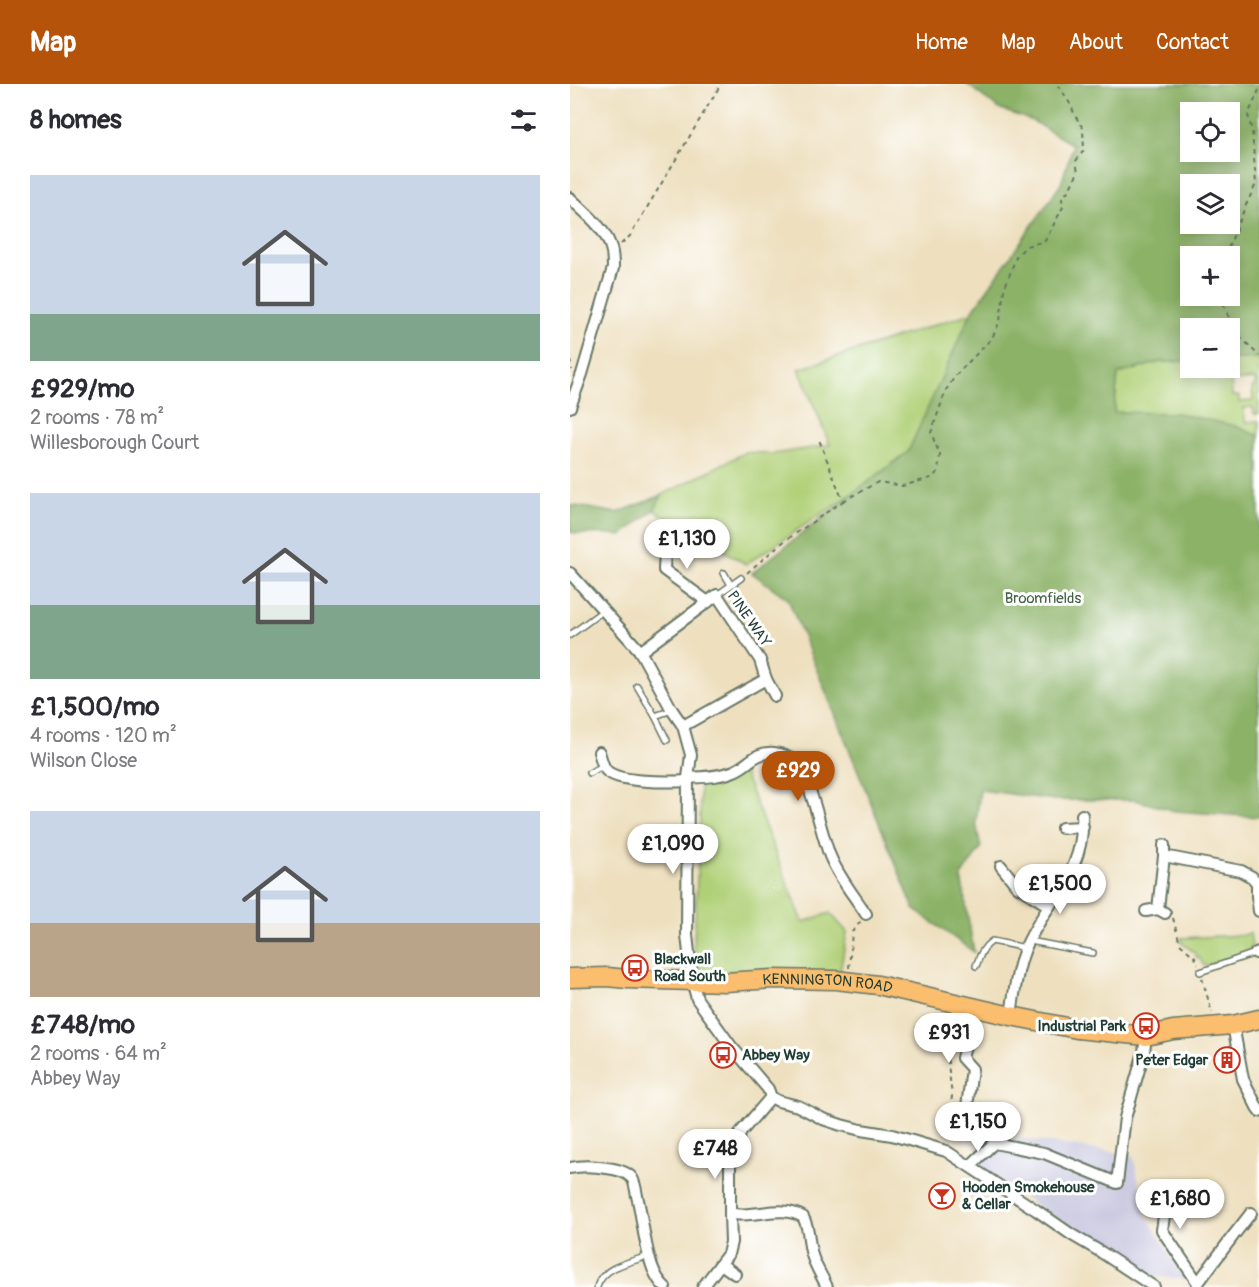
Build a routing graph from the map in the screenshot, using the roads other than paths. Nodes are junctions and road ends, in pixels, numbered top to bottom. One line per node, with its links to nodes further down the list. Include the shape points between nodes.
1 (570, 198): 2 (street, via 607,239 613,268)
2 (570, 407)
3 (662, 549): 8 (street, via 664,570)
4 (570, 573): 9 (street)
5 (724, 573): 7 (lane)
6 (741, 578): 7 (lane)
7 (731, 585): 8 (lane)
8 (712, 598): 11 (street, PINE WAY); 12 (street, PINE WAY, via 760,660)
9 (604, 610): 10 (lane); 11 (street)
10 (570, 635)
11 (640, 652): 15 (street)
12 (766, 679): 14 (street, PINE WAY); 17 (street)
13 (637, 686): 16 (lane)
14 (775, 696)
15 (672, 710): 16 (lane); 17 (street)
16 (655, 716): 18 (lane)
17 (683, 726): 22 (street, via 691,755)
18 (667, 740)
19 (599, 752): 20 (street)
20 (603, 766): 21 (lane); 22 (street, via 625,779)
21 (589, 773)
22 (688, 780): 31 (street, via 733,772 761,754 774,753 796,762 805,778 830,856); 38 (street, via 687,934)
23 (1082, 815): 24 (street)
24 (1083, 827): 25 (street); 28 (street, via 1072,870)
25 (1062, 828)
26 (1000, 866): 28 (street, via 1016,876 1017,886)
27 (1258, 882): 29 (street, via 1240,872 1164,851 1162,911); 30 (street)
28 (1049, 906): 32 (street)
29 (1146, 911)
30 (1259, 911)
31 (866, 914)
32 (1028, 944): 34 (lane); 35 (lane, via 992,942 981,953); 40 (street)
33 (1257, 952): 36 (lane)
34 (1093, 953)
35 (976, 966)
36 (1200, 972)
37 (570, 978): 38 (main road, KENNINGTON ROAD)
38 (692, 980): 39 (main road, KENNINGTON ROAD, via 852,982); 44 (street, via 697,999)
39 (974, 1008): 40 (main road, KENNINGTON ROAD); 46 (street, via 962,1058 972,1069)
40 (1011, 1016): 43 (main road, KENNINGTON ROAD, via 1077,1029)
41 (1259, 1019): 42 (main road, KENNINGTON ROAD)
42 (1233, 1024): 43 (main road, KENNINGTON ROAD); 45 (street, via 1243,1079)
43 (1146, 1036): 47 (street, via 1125,1118 1117,1183 1044,1153 994,1143)
44 (775, 1099): 47 (street, via 841,1125 943,1149); 51 (street, via 741,1132 732,1151)
45 (1259, 1112)
46 (965, 1122)
47 (970, 1165): 60 (street)
48 (570, 1168): 52 (street, via 616,1169 631,1178)
49 (1156, 1192): 55 (street, via 1173,1203 1164,1216 1162,1230)
50 (1251, 1213): 55 (street)
51 (730, 1214): 53 (street, via 731,1242); 59 (street, via 781,1210 803,1216 812,1256)
52 (649, 1256): 56 (lane, via 610,1269); 57 (street, via 656,1278)
53 (721, 1264): 54 (street); 58 (street)
54 (735, 1274)
55 (1198, 1285)
56 (597, 1287)
57 (665, 1287)
58 (703, 1287)
59 (826, 1287)
60 (1154, 1287)

